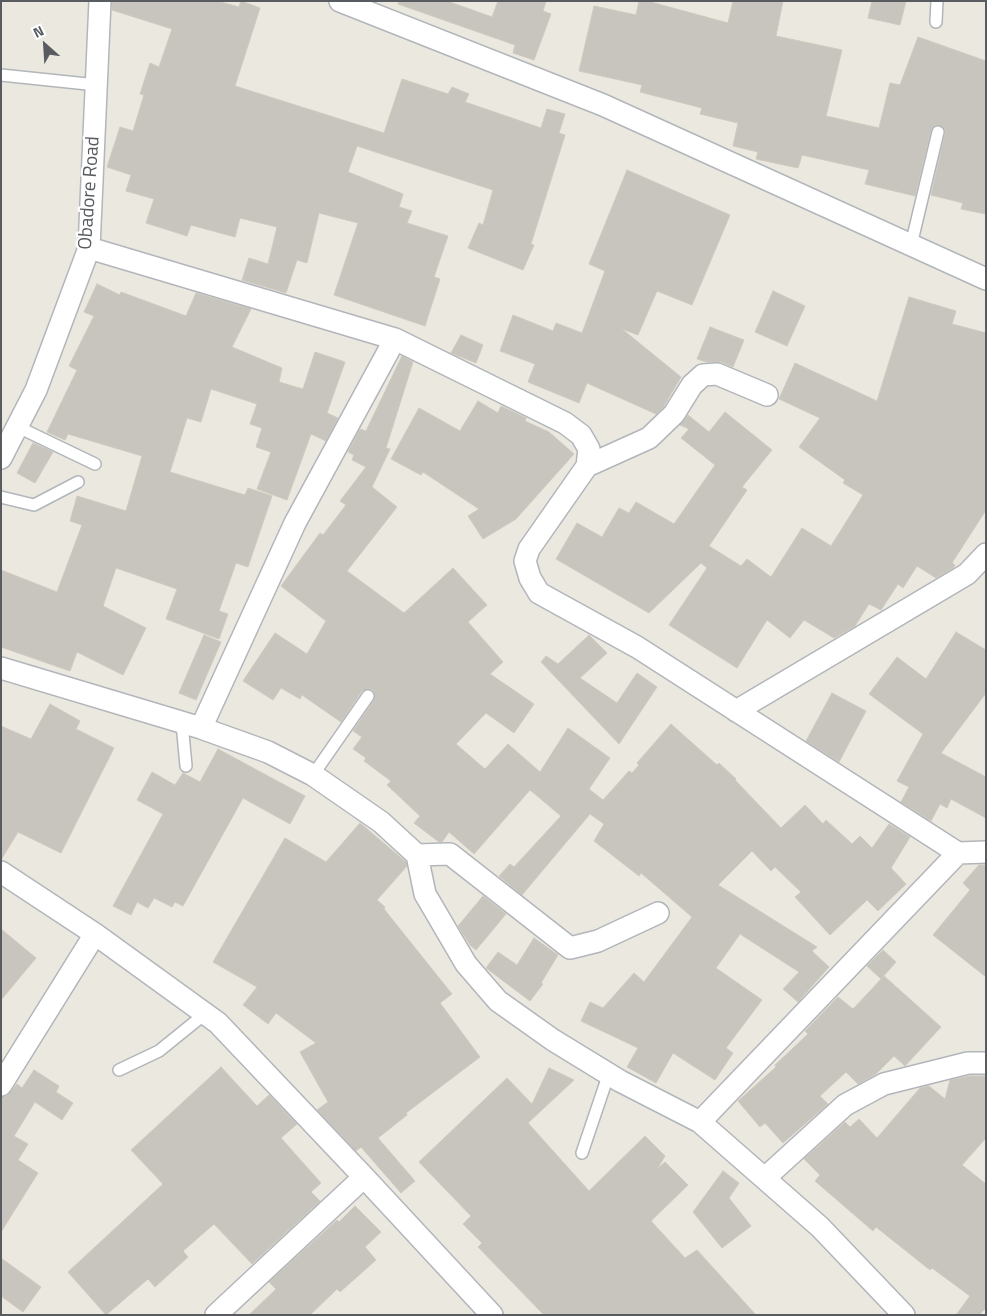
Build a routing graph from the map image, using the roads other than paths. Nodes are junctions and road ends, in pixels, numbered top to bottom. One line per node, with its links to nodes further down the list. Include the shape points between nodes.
1 (100, 1): 7 (street, Obadore Road)
2 (340, 1): 4 (street)
3 (937, 1): 5 (lane)
4 (364, 5): 9 (street, via 603,105)
5 (936, 22)
6 (1, 75): 7 (lane)
7 (97, 85): 10 (street, Obadore Road)
8 (938, 132): 9 (lane)
9 (911, 245): 11 (street)
10 (89, 248): 12 (street); 14 (street, Obadore Road, via 36,390)
11 (986, 279)
12 (395, 339): 17 (street, via 565,423 581,435 589,449); 24 (street, via 295,523)
13 (767, 395): 17 (street, via 717,374 703,375 692,385 674,414 649,438)
14 (18, 427): 15 (street, Obadore Road); 16 (lane)
15 (1, 458)
16 (95, 464)
17 (587, 466): 23 (street, via 529,549 525,561 539,593 637,647)
18 (78, 482): 19 (lane, via 34,505)
19 (1, 498)
20 (986, 554): 23 (street, via 967,574)
21 (1, 668): 24 (street)
22 (368, 696): 26 (lane)
23 (736, 711): 28 (street)
24 (191, 726): 25 (lane); 26 (street, via 268,752)
25 (186, 766)
26 (313, 775): 29 (street, via 381,822)
27 (986, 852): 28 (street)
28 (958, 854): 38 (street)
29 (417, 855): 31 (street, via 450,854 570,948 598,941); 36 (street, via 425,894 466,964 498,1001 553,1040)
30 (1, 872): 32 (street)
31 (658, 913)
32 (95, 934): 33 (street); 37 (street)
33 (206, 1013): 35 (lane, via 159,1051); 40 (street)
34 (986, 1063): 41 (street, via 968,1063 884,1084 845,1105)
35 (119, 1070)
36 (609, 1073): 38 (street); 39 (lane)
37 (1, 1085)
38 (700, 1122): 41 (street)
39 (582, 1154)
40 (364, 1177): 42 (street); 43 (street)
41 (766, 1178): 44 (street, via 820,1227)
42 (216, 1315)
43 (492, 1315)
44 (904, 1315)

